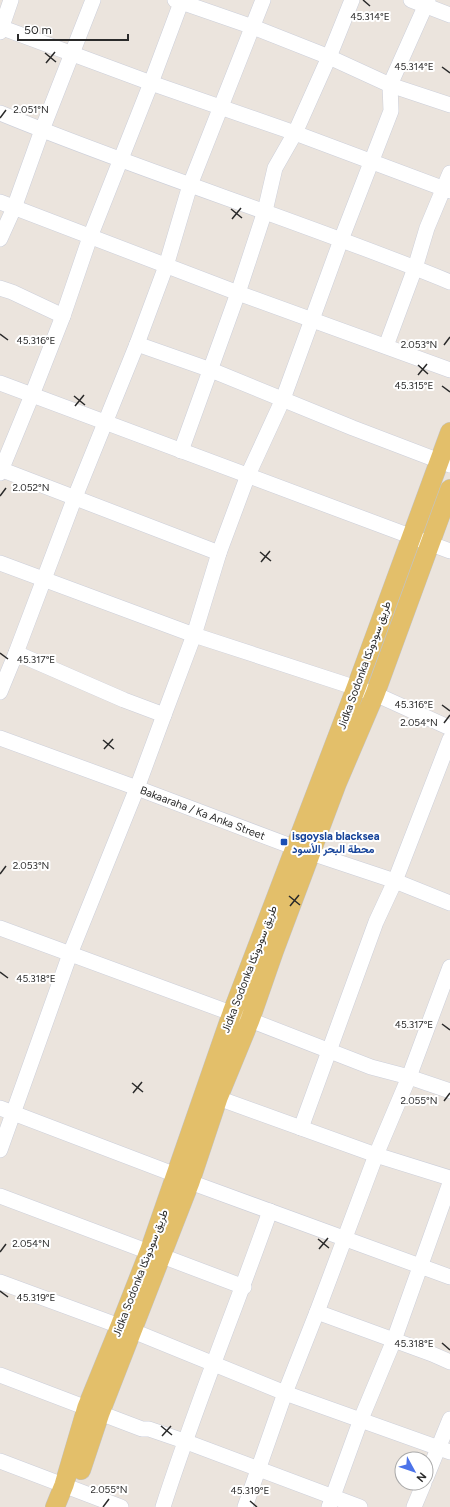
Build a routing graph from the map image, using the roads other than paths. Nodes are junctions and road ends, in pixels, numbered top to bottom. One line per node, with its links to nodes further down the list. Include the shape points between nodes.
1 (11, 0): 10 (street)
2 (93, 0): 11 (street)
3 (263, 0): 9 (street)
4 (352, 0): 12 (street)
5 (411, 0): 7 (street)
6 (179, 1): 9 (street); 13 (street)
7 (427, 3): 8 (street); 14 (street)
8 (450, 15)
9 (252, 27): 12 (street); 16 (street)
10 (1, 29): 11 (street)
11 (72, 54): 13 (street); 18 (street)
12 (329, 57): 14 (street); 19 (street)
13 (151, 83): 16 (street); 20 (street)
14 (390, 85): 15 (street); 21 (street, via 391,111)
15 (450, 105)
16 (220, 108): 19 (street); 23 (street)
17 (0, 113): 18 (street)
18 (42, 130): 20 (street); 25 (street)
19 (295, 133): 21 (street); 26 (street, via 275,168)
20 (120, 159): 23 (street); 27 (street)
21 (372, 161): 24 (street); 29 (street)
22 (450, 173): 24 (street)
23 (190, 185): 26 (street); 30 (street)
24 (447, 189): 31 (street, via 427,228)
25 (7, 205): 27 (street); 28 (street)
26 (265, 211): 29 (street); 34 (street)
27 (90, 236): 30 (street); 35 (street)
28 (0, 239)
29 (341, 240): 31 (street); 36 (street)
30 (166, 266): 34 (street); 37 (street)
31 (415, 268): 32 (street); 38 (street)
32 (450, 282)
33 (0, 288): 35 (street)
34 (238, 293): 36 (street); 39 (street)
35 (62, 316): 42 (street)
36 (312, 320): 38 (street); 43 (street)
37 (137, 344): 39 (street); 44 (street)
38 (386, 346): 40 (street)
39 (211, 370): 43 (street); 46 (street)
40 (450, 370)
41 (0, 383): 42 (street)
42 (32, 395): 44 (street); 48 (street)
43 (283, 399): 47 (street); 49 (street)
44 (106, 423): 46 (street); 51 (street)
45 (450, 432): 47 (main road, Jidka Sodonka طريق سودونكا)
46 (182, 451): 49 (street)
47 (445, 463): 52 (main road, Jidka Sodonka طريق سودونكا)
48 (0, 471): 51 (street)
49 (248, 475): 52 (street); 55 (street)
50 (450, 489): 53 (main road, Jidka Sodonka طريق سودونكا)
51 (75, 497): 55 (street); 57 (street)
52 (411, 537): 53 (street); 60 (main road, Jidka Sodonka طريق سودونكا)
53 (431, 544): 54 (street); 62 (main road, Jidka Sodonka طريق سودونكا)
54 (450, 551)
55 (219, 553): 58 (street)
56 (0, 563): 57 (street)
57 (45, 579): 58 (street); 59 (street)
58 (194, 635): 60 (street); 63 (street)
59 (16, 653): 61 (street); 63 (street)
60 (356, 688): 62 (street); 68 (main road, Jidka Sodonka طريق سودونكا)
61 (0, 692)
62 (375, 694): 64 (street); 68 (main road, Jidka Sodonka طريق سودونكا, via 337,783)
63 (164, 715): 67 (street)
64 (450, 728)
65 (0, 738): 67 (street, Bakaaraha / Ka Anka Street)
66 (450, 740): 69 (street)
67 (137, 788): 68 (street, Bakaaraha / Ka Anka Street); 72 (street)
68 (304, 850): 69 (street, Bakaaraha / Ka Anka Street); 74 (main road, Jidka Sodonka طريق سودونكا); 75 (main road, Jidka Sodonka طريق سودونكا)
69 (394, 881): 70 (street, Bakaaraha / Ka Anka Street); 76 (street, via 376,922)
70 (450, 903)
71 (0, 928): 72 (street)
72 (70, 954): 74 (street); 80 (street)
73 (450, 967): 77 (street)
74 (232, 1013): 75 (street); 85 (main road, Jidka Sodonka طريق سودونكا)
75 (250, 1020): 76 (street); 79 (main road, Jidka Sodonka طريق سودونكا)
76 (330, 1050): 77 (street, via 371,1067); 81 (street)
77 (409, 1077): 78 (street); 83 (street)
78 (450, 1091)
79 (218, 1098): 81 (street); 85 (main road, Jidka Sodonka طريق سودونكا)
80 (7, 1110): 82 (street); 85 (street)
81 (301, 1128): 83 (street)
82 (0, 1150)
83 (376, 1155): 84 (street); 89 (street)
84 (450, 1178)
85 (183, 1179): 88 (street); 90 (main road, Jidka Sodonka طريق سودونكا)
86 (450, 1184): 91 (street)
87 (0, 1196): 90 (street)
88 (270, 1211): 89 (street); 94 (street)
89 (345, 1238): 91 (street); 95 (street)
90 (156, 1254): 94 (street); 96 (main road, Jidka Sodonka طريق سودونكا)
91 (421, 1266): 92 (street); 97 (street)
92 (450, 1278)
93 (0, 1282): 96 (street)
94 (244, 1286): 99 (street)
95 (317, 1312): 97 (street); 101 (street)
96 (127, 1328): 99 (street); 102 (main road, Jidka Sodonka طريق سودونكا)
97 (394, 1340): 98 (street); 103 (street)
98 (450, 1362)
99 (214, 1365): 101 (street); 105 (street)
100 (0, 1375): 102 (street)
101 (285, 1393): 103 (street); 109 (street)
102 (94, 1410): 105 (street, via 142,1430 149,1428); 110 (main road, Jidka Sodonka طريق سودونكا)
103 (361, 1419): 106 (street); 112 (street)
104 (450, 1419): 106 (street)
105 (184, 1441): 109 (street); 116 (street)
106 (444, 1450): 108 (street)
107 (0, 1461): 110 (street)
108 (434, 1466)
109 (259, 1469): 112 (street); 117 (street)
110 (69, 1487): 113 (main road, Jidka Sodonka طريق سودونكا); 114 (main road, Jidka Sodonka طريق سودونكا); 115 (street)
111 (421, 1491): 119 (street)
112 (331, 1502): 118 (street)
113 (55, 1507)
114 (68, 1507)
115 (121, 1507)
116 (163, 1507)
117 (245, 1507)
118 (360, 1507)
119 (414, 1507)

